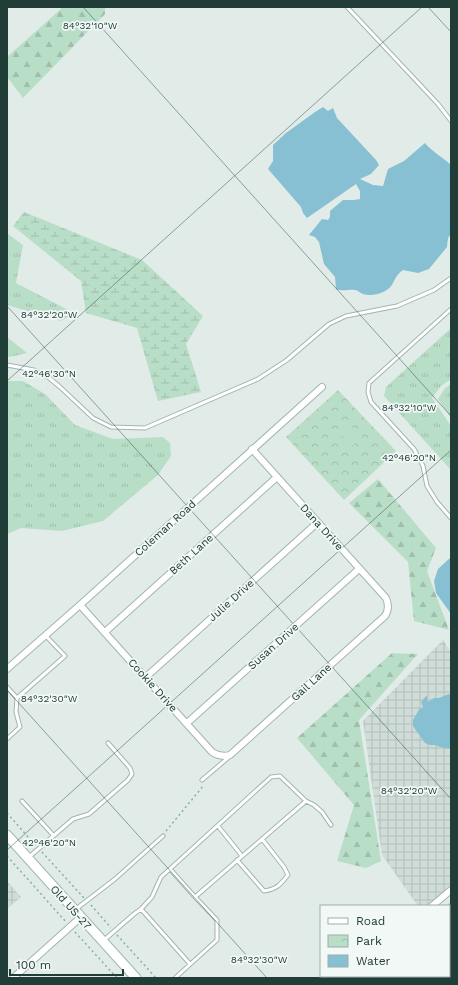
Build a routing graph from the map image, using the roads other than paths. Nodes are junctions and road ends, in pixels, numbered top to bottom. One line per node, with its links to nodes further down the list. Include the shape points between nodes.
1 (347, 7): 2 (lane)
2 (451, 121)
3 (451, 278): 5 (lane, via 434,290 398,306 346,316 335,321 258,380 145,428 111,427 93,418 48,377 34,370)
4 (451, 309): 9 (lane, via 370,383 368,392 371,402 414,449 423,466 427,486)
5 (7, 365)
6 (322, 387): 7 (street, Coleman Road)
7 (252, 449): 8 (street, Dana Drive); 12 (street, Coleman Road)
8 (276, 477): 10 (street, Dana Drive); 14 (street, Beth Lane)
9 (451, 518)
10 (317, 523): 11 (street, Dana Drive); 17 (street, Julie Drive)
11 (359, 569): 13 (street, Dana Drive, via 386,598); 20 (street, Susan Drive)
12 (80, 605): 14 (street, Cookie Drive); 15 (street, Coleman Road)
13 (388, 607): 23 (street, Gail Lane, via 385,616)
14 (105, 632): 17 (street, Cookie Drive)
15 (45, 635): 16 (street, Coleman Road); 19 (lane, via 65,656)
16 (7, 669)
17 (146, 677): 20 (street, Cookie Drive)
18 (7, 687): 19 (lane)
19 (17, 698): 21 (lane, via 16,712 20,727)
20 (187, 723): 23 (street, Cookie Drive, via 212,752)
21 (7, 739)
22 (108, 743): 29 (lane, via 130,768 132,774 89,814 73,819)
23 (230, 755): 24 (lane)
24 (202, 780)
25 (22, 801): 29 (lane)
26 (306, 801): 27 (lane, via 322,812); 28 (lane, via 280,776 271,777); 32 (lane)
27 (331, 824)
28 (218, 826): 33 (lane); 36 (lane)
29 (54, 836): 34 (lane)
30 (163, 836): 41 (lane, via 115,879)
31 (8, 839): 34 (main road, Old US-27)
32 (262, 839): 33 (lane); 35 (lane, via 288,875 280,885 274,890 264,891)
33 (242, 856): 35 (lane)
34 (28, 858): 41 (main road, Old US-27)
35 (238, 860): 38 (lane)
36 (170, 869): 38 (lane); 40 (lane, via 161,877 152,897)
37 (451, 890): 39 (street)
38 (195, 897): 44 (lane, via 217,920 217,940)
39 (433, 905)
40 (141, 909): 43 (lane); 44 (lane)
41 (74, 910): 42 (main road, Old US-27)
42 (81, 917): 43 (main road, Old US-27); 45 (street)
43 (102, 941): 46 (main road, Old US-27)
44 (190, 964): 47 (lane)
45 (13, 978)
46 (136, 978)
47 (175, 978)

